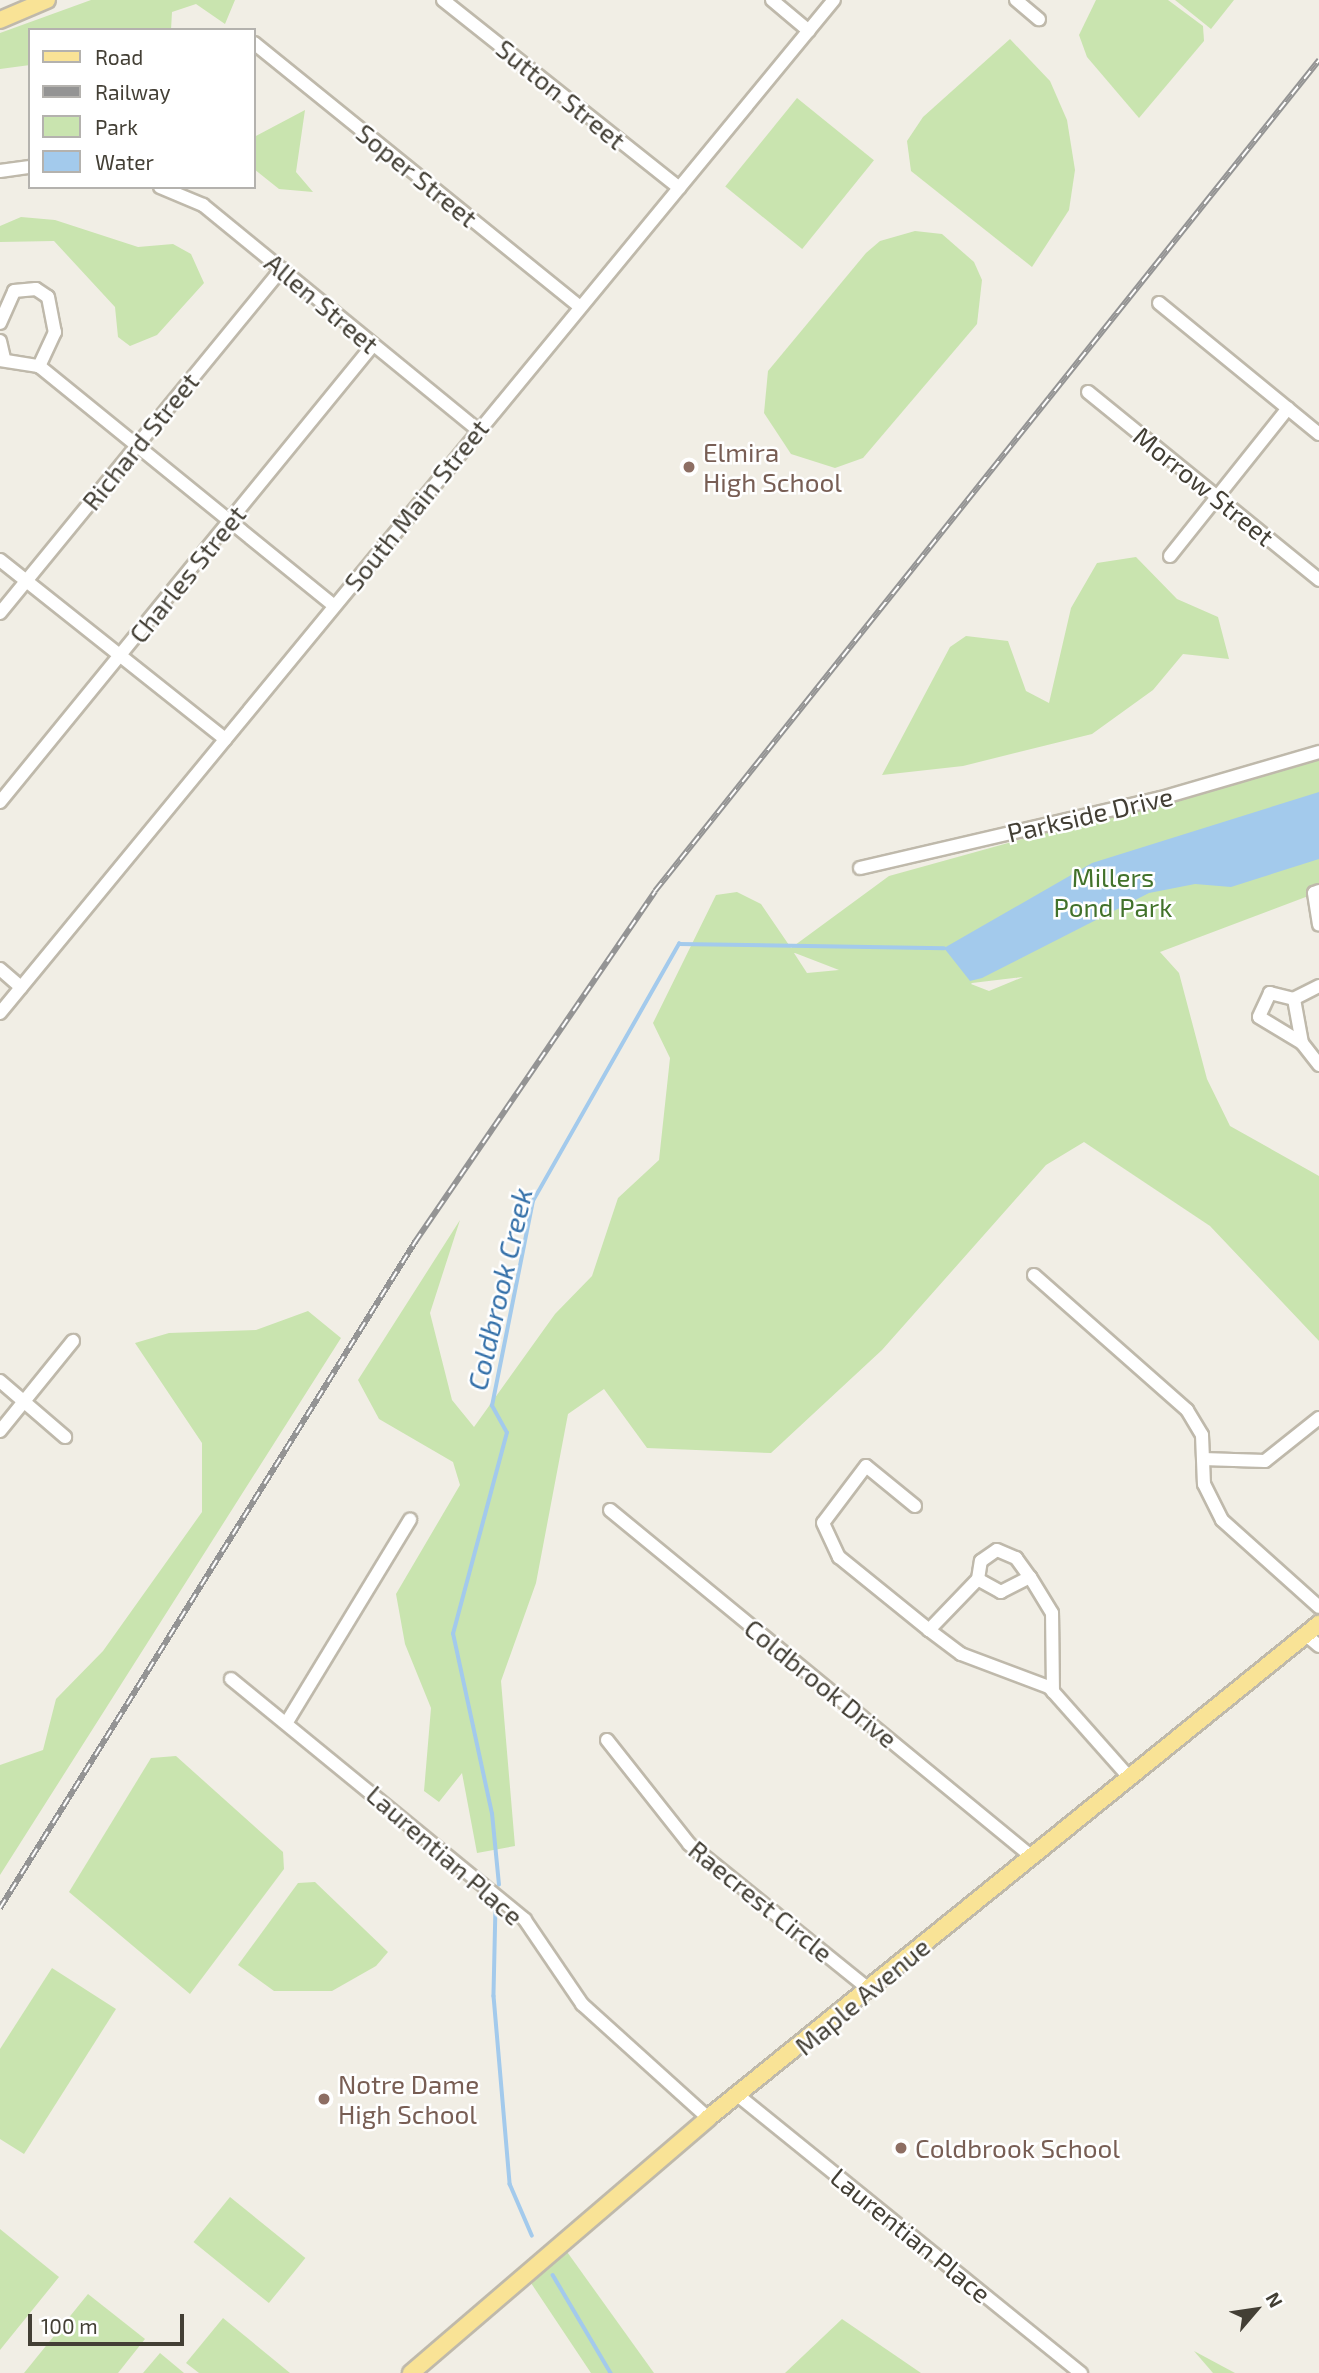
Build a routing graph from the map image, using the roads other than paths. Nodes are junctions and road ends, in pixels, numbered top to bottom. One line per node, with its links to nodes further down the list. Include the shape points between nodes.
1 (47, 0): 7 (main road)
2 (443, 0): 12 (street, Sutton Street)
3 (772, 0): 8 (street)
4 (834, 0): 8 (street, South Main Street)
5 (1016, 0): 6 (street)
6 (1039, 19)
7 (0, 20)
8 (809, 31): 12 (street, South Main Street)
9 (256, 45): 16 (street, Soper Street)
10 (28, 167): 11 (street)
11 (0, 171)
12 (679, 188): 16 (street, South Main Street)
13 (165, 189): 14 (street, Allen Street, via 203,205)
14 (282, 269): 19 (street, Allen Street); 26 (street, Richard Street)
15 (1159, 303): 23 (street)
16 (580, 307): 24 (street, South Main Street)
17 (0, 323): 21 (street, via 14,290 36,289 48,297 55,332)
18 (0, 341): 20 (street)
19 (373, 345): 24 (street, Allen Street); 28 (street, Charles Street)
20 (2, 360): 21 (street)
21 (39, 366): 26 (street)
22 (1088, 392): 27 (street, Morrow Street)
23 (1288, 408): 25 (street); 27 (street)
24 (478, 430): 33 (street, South Main Street)
25 (1319, 434)
26 (135, 446): 28 (street); 32 (street, Richard Street)
27 (1215, 495): 29 (street); 31 (street, Morrow Street)
28 (228, 522): 33 (street); 35 (street, Charles Street)
29 (1170, 556)
30 (0, 560): 32 (street)
31 (1319, 580)
32 (26, 581): 34 (street, Richard Street); 35 (street)
33 (334, 606): 36 (street, South Main Street)
34 (0, 613)
35 (121, 656): 36 (street); 38 (street, Charles Street)
36 (225, 739): 44 (street, South Main Street)
37 (1319, 752): 39 (street, Parkside Drive, via 1161,798)
38 (0, 802)
39 (860, 868)
40 (1319, 891): 41 (street, via 1314,894)
41 (1319, 925)
42 (0, 969): 44 (street)
43 (1319, 986): 45 (street)
44 (21, 987): 46 (street, South Main Street)
45 (1294, 999): 47 (street); 47 (street, via 1270,993 1261,1000 1259,1017)
46 (0, 1013)
47 (1302, 1042): 48 (street)
48 (1319, 1065)
49 (1034, 1275): 56 (street, via 1187,1410 1202,1435)
50 (73, 1342): 52 (street)
51 (0, 1381): 52 (street)
52 (24, 1402): 54 (street); 55 (street)
53 (1319, 1418): 56 (street, via 1265,1461)
54 (0, 1431)
55 (65, 1437)
56 (1203, 1458): 62 (street, via 1204,1484 1222,1520)
57 (915, 1506): 64 (street, via 866,1466 822,1523 839,1558)
58 (610, 1510): 72 (street, Coldbrook Drive)
59 (410, 1520): 69 (street, via 338,1647)
60 (1030, 1577): 61 (street, via 1001,1592); 61 (street, via 1016,1558 997,1550 981,1561); 68 (street, via 1052,1614)
61 (978, 1579): 64 (street)
62 (1319, 1606)
63 (1319, 1624): 65 (main road, Maple Avenue)
64 (929, 1630): 68 (street, via 961,1654 1014,1669)
65 (1306, 1635): 66 (street); 71 (main road, Maple Avenue)
66 (1319, 1646)
67 (231, 1679): 69 (street, Laurentian Place)
68 (1053, 1692): 71 (street)
69 (287, 1721): 75 (street, Laurentian Place, via 525,1920 582,2004)
70 (607, 1740): 73 (street, Raecrest Circle, via 688,1844)
71 (1129, 1777): 72 (main road, Maple Avenue)
72 (1031, 1856): 73 (main road, Maple Avenue)
73 (870, 1990): 74 (main road, Maple Avenue)
74 (740, 2097): 75 (main road, Maple Avenue); 77 (street, Laurentian Place)
75 (708, 2119): 76 (main road, Maple Avenue)
76 (411, 2373)
77 (1081, 2373)

